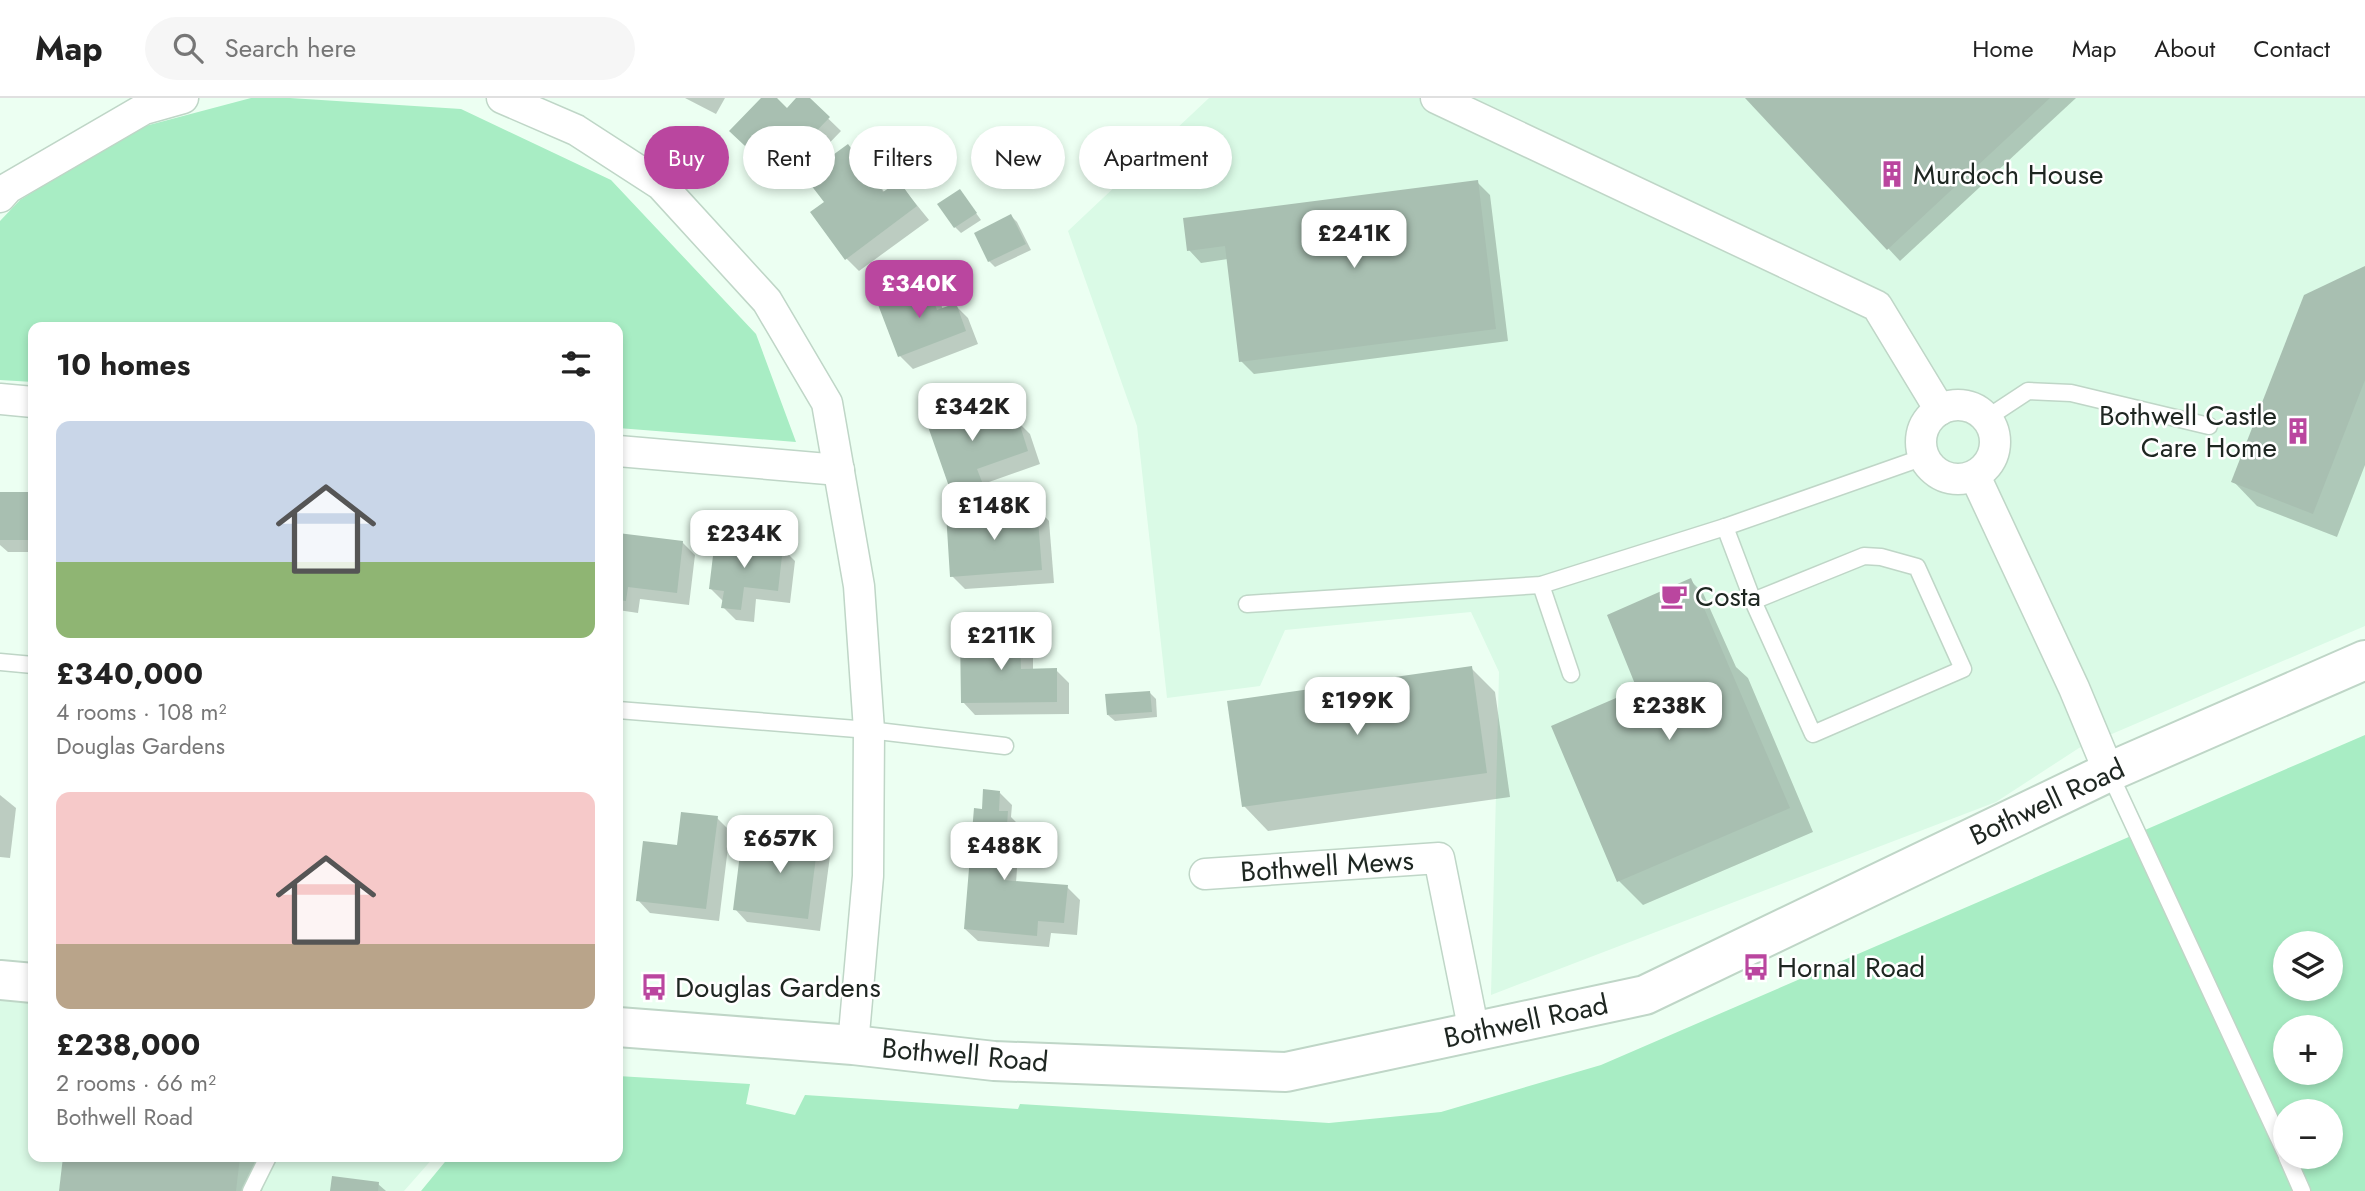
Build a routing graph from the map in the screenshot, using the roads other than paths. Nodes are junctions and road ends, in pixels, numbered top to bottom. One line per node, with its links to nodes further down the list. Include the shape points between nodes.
1 (183, 98): 4 (street, via 144,109 8,188)
2 (502, 98): 12 (street, via 576,130 661,185 767,301 827,403)
3 (1436, 98): 7 (street, via 1877,306)
4 (0, 197)
5 (0, 399): 6 (street)
6 (28, 402)
7 (1940, 410): 8 (street, via 1966,405); 11 (street, via 1922,431)
8 (1987, 418): 9 (lane, via 2028,391 2071,393); 13 (street, via 1996,440 1994,453)
9 (2209, 426)
10 (623, 451): 12 (street)
11 (1924, 457): 13 (street, via 1949,479); 14 (lane)
12 (839, 470): 23 (street, via 859,586)
13 (1975, 476): 25 (street)
14 (1725, 527): 15 (lane); 16 (lane)
15 (1541, 585): 17 (lane); 21 (lane)
16 (1753, 601): 16 (lane, via 1864,556 1917,568 1963,669 1814,734)
17 (1247, 604)
18 (2365, 660): 25 (main road, Bothwell Road)
19 (0, 662): 20 (lane)
20 (28, 665)
21 (1571, 674)
22 (623, 710): 23 (lane)
23 (869, 730): 24 (lane); 31 (street, via 868,876)
24 (1005, 746)
25 (2109, 772): 30 (main road, Bothwell Road, via 1645,995); 32 (lane)
26 (1205, 874): 30 (street, Bothwell Mews, via 1439,858)
27 (0, 980): 28 (main road)
28 (28, 983)
29 (623, 1027): 31 (main road, Bothwell Road)
30 (1474, 1032): 31 (main road, Bothwell Road, via 1286,1072 994,1061)
31 (853, 1045)
32 (2273, 1128)
33 (266, 1162): 35 (lane)
34 (2292, 1169): 36 (lane)
35 (251, 1191)
36 (2302, 1191)

